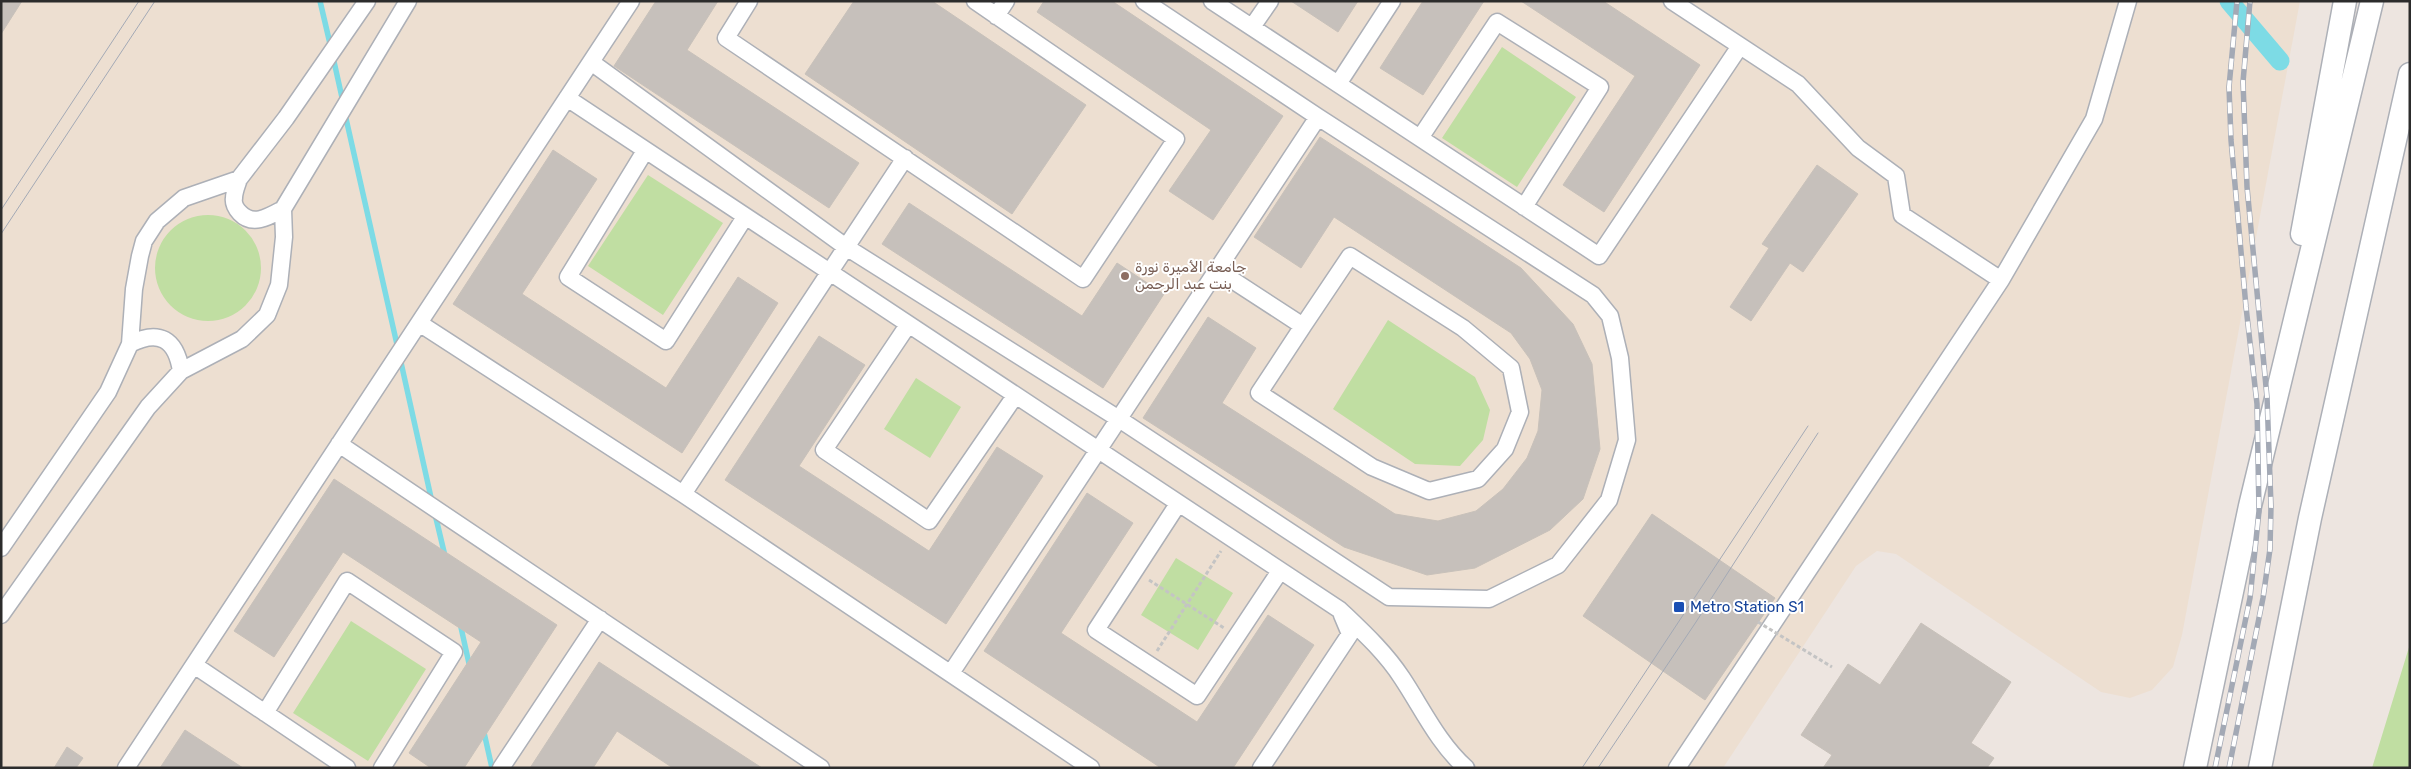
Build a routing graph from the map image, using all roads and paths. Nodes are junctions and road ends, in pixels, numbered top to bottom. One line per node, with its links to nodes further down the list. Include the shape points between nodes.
1 (367, 1): 27 (street, via 286,118)
2 (408, 1): 29 (street)
3 (631, 1): 18 (street)
4 (749, 1): 26 (street, via 726,38)
5 (975, 1): 15 (street)
6 (1006, 1): 15 (street)
7 (1144, 1): 22 (street)
8 (1212, 1): 16 (street)
9 (1270, 1): 16 (street)
10 (1392, 1): 20 (street)
11 (1672, 1): 17 (street)
12 (2128, 1): 34 (street, via 2094,119)
13 (2345, 1): 46 (main road)
14 (2372, 1): 46 (main road)
15 (996, 16): 26 (street, via 1176,139 1083,279)
16 (1252, 28): 20 (street)
17 (1740, 46): 28 (street, via 1599,256); 34 (street, via 1798,84 1858,148 1896,176 1902,215)
18 (591, 62): 21 (street); 31 (street)
19 (2410, 74): 47 (main road)
20 (1338, 84): 23 (street)
21 (567, 98): 25 (street); 35 (street)
22 (1318, 117): 32 (street); 41 (street, via 1593,295 1610,316 1620,358 1627,440 1609,500 1558,565 1489,599 1389,597)
23 (1420, 138): 28 (street); 28 (street, via 1498,22 1600,87)
24 (2410, 142): 47 (main road)
25 (645, 151): 30 (street); 30 (street, via 568,277 666,341)
26 (904, 158): 31 (street)
27 (239, 179): 29 (street, via 233,199 241,215 257,220); 38 (street, via 184,198 157,221 144,241 140,256)
28 (1524, 207)
29 (283, 209): 39 (street, via 279,285 266,314 242,339)
30 (746, 217): 33 (street)
31 (846, 247): 33 (street); 41 (street)
32 (1217, 270): 37 (street); 41 (street)
33 (829, 273): 36 (street); 44 (street)
34 (2001, 280): 71 (street)
35 (419, 323): 42 (street); 44 (street)
36 (908, 325): 40 (street); 40 (street, via 824,450 929,521)
37 (1303, 326): 37 (street, via 1259,393 1372,468 1429,492 1478,479 1505,449 1520,412 1511,368 1463,328 1350,256)
38 (130, 344): 39 (street, via 144,336 156,336 171,345 179,357); 49 (street, via 108,392)
39 (181, 371): 54 (street, via 148,407)
40 (1015, 396): 43 (street)
41 (1118, 420): 43 (street)
42 (339, 444): 55 (street); 59 (street)
43 (1098, 451): 45 (street); 61 (street)
44 (682, 494): 61 (street)
45 (1178, 504): 48 (street); 50 (street)
46 (2250, 506): 72 (main road)
47 (2310, 518): 73 (main road)
48 (1230, 538): 51 (street); 52 (path)
49 (1, 548)
50 (1135, 571): 52 (path); 58 (street, via 1096,630)
51 (1280, 571): 53 (street); 57 (street)
52 (1187, 604): 57 (path); 58 (path)
53 (1340, 610): 69 (street, via 1350,634); 70 (street, via 1375,644 1401,677 1436,732)
54 (1, 615)
55 (600, 619): 66 (street); 67 (street)
56 (1758, 622): 60 (path, bridge)
57 (1237, 636): 58 (street, via 1197,696)
58 (1148, 664)
59 (194, 665): 62 (street); 63 (street)
60 (1832, 667)
61 (951, 673): 68 (street)
62 (266, 713): 64 (street); 65 (street, via 347,581 454,652)
63 (126, 768)
64 (347, 768)
65 (382, 768)
66 (501, 768)
67 (821, 768)
68 (1091, 768)
69 (1261, 768)
70 (1466, 768)
71 (1677, 768)
72 (2195, 768)
73 (2260, 768)

